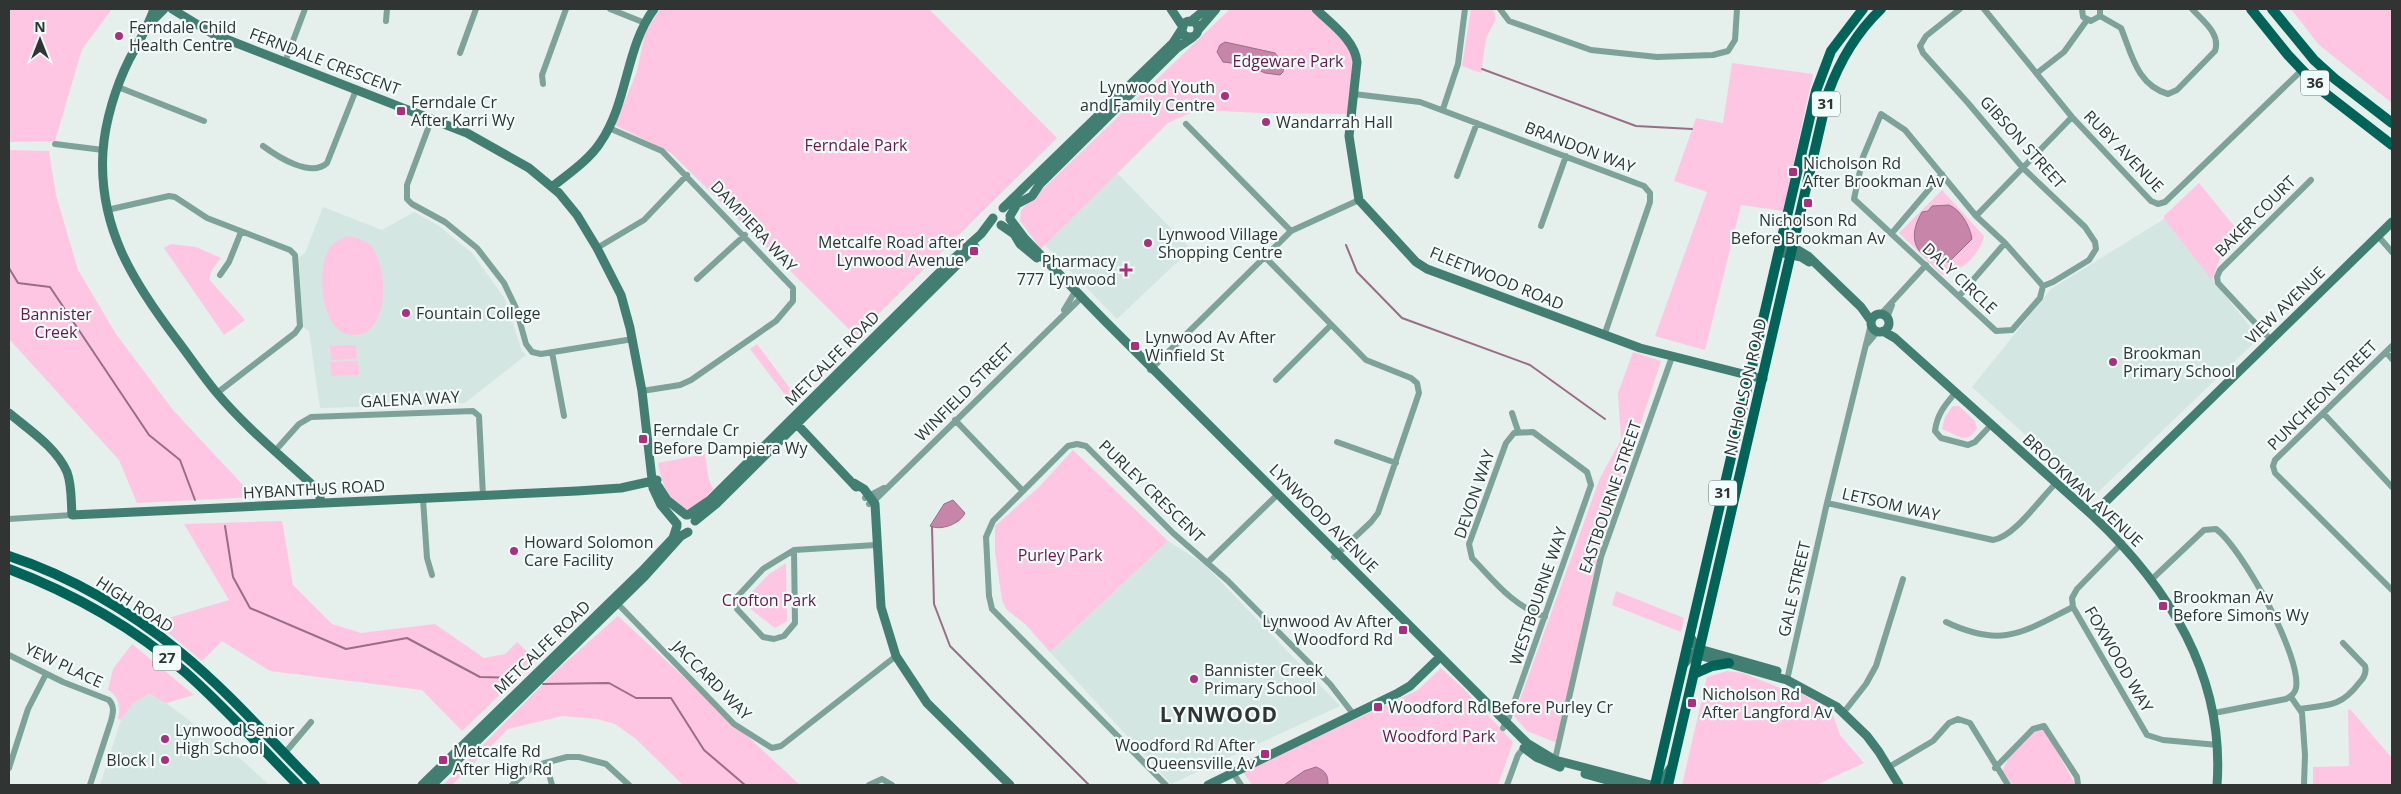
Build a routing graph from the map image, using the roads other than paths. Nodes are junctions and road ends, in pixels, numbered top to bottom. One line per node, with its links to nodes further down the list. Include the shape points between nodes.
1 (154, 9): 31 (street)
2 (164, 9): 31 (street)
3 (172, 9): 35 (street, FERNDALE CRESCENT, via 213,34)
4 (305, 9): 35 (street)
5 (387, 9): 29 (street)
6 (476, 9): 34 (street)
7 (566, 9): 40 (street, via 542,75)
8 (610, 9): 30 (street)
9 (654, 9): 30 (street)
10 (1206, 9): 32 (street, METCALFE ROAD)
11 (1216, 9): 33 (street, METCALFE ROAD)
12 (1316, 9): 43 (street, via 1356,53)
13 (1465, 9): 44 (street, via 1458,64)
14 (1500, 9): 15 (street, via 1509,21 1579,47 1605,53 1657,57 1713,55 1728,51 1734,40)
15 (1737, 9)
16 (1862, 9): 78 (main road, NICHOLSON ROAD / 31, via 1838,40 1823,69)
17 (1881, 9): 79 (main road, NICHOLSON ROAD / 31, via 1850,45 1828,93)
18 (1960, 9): 57 (street, GIBSON STREET, via 1926,36 1920,46 1934,67)
19 (1984, 9): 38 (street, RUBY AVENUE)
20 (2082, 9): 28 (street)
21 (2100, 9): 27 (street)
22 (2192, 9): 27 (street, via 2218,43 2215,51 2177,90 2168,94 2160,92 2139,73 2121,28)
23 (2251, 9): 37 (main road, 36)
24 (2266, 9): 37 (main road, via 2303,55)
25 (2272, 9): 36 (main road, 36)
26 (1172, 10): 32 (street)
27 (2100, 16): 28 (street)
28 (2086, 20): 38 (street, via 2064,52)
29 (386, 21)
30 (645, 23): 51 (street)
31 (148, 25): 41 (street)
32 (1186, 25): 33 (street, via 1196,24); 33 (street, via 1187,36); 39 (street, METCALFE ROAD)
33 (1195, 33): 39 (street, METCALFE ROAD)
34 (460, 53)
35 (285, 62): 42 (street, FERNDALE CRESCENT)
36 (2322, 67): 37 (main road, via 2310,66); 49 (main road, 36)
37 (2302, 70): 45 (street, RUBY AVENUE, via 2165,202 2158,204 2151,201); 53 (main road, 36, via 2341,106)
38 (2037, 74): 45 (street, RUBY AVENUE)
39 (1143, 77): 64 (street, METCALFE ROAD); 67 (street, METCALFE ROAD, via 1032,196 1018,204)
40 (543, 84)
41 (118, 87): 47 (street); 55 (street)
42 (356, 90): 46 (street, FERNDALE CRESCENT); 54 (street, via 327,163 322,168 310,169 276,156)
43 (1354, 94): 44 (street, BRANDON WAY, via 1418,101); 63 (street, via 1349,136)
44 (1443, 109): 48 (street, BRANDON WAY)
45 (2072, 117): 57 (street)
46 (432, 118): 62 (street, FERNDALE CRESCENT, via 517,160); 94 (street, via 407,185 407,198 445,222 477,248 504,283 516,308 526,344 532,352)
47 (204, 121)
48 (1477, 123): 56 (street, BRANDON WAY); 60 (street)
49 (2392, 123)
50 (1186, 124): 71 (street)
51 (609, 128): 59 (street, DAMPIERA WAY, via 662,151); 62 (street, via 600,144)
52 (55, 144): 55 (street)
53 (2392, 145)
54 (263, 146)
55 (103, 150): 65 (street)
56 (1566, 156): 70 (street); 90 (street, BRANDON WAY, via 1644,186 1650,193 1650,202)
57 (2023, 168): 66 (street); 85 (street, GIBSON STREET, via 2085,227 2095,242 2096,248 2089,260)
58 (1942, 174): 66 (street, DALY CIRCLE); 73 (street); 73 (street, DALY CIRCLE, via 1905,130 1881,114 1863,157 1854,199)
59 (687, 175): 74 (street, DAMPIERA WAY); 77 (street, via 644,220)
60 (1458, 176)
61 (2310, 180): 92 (street, BAKER COURT, via 2220,270 2217,277 2218,283)
62 (552, 187): 77 (street, FERNDALE CRESCENT, via 577,215)
63 (1359, 200): 71 (street); 90 (street, FLEETWOOD ROAD, via 1416,262 1427,269)
64 (1003, 208): 67 (street); 69 (street, METCALFE ROAD, via 995,211)
65 (108, 210): 72 (street, via 169,196 207,218); 104 (street, via 114,237 137,285)
66 (1976, 216): 76 (street, DALY CIRCLE)
67 (1010, 217): 69 (street, METCALFE ROAD, via 1007,223); 87 (street, LYNWOOD AVENUE)
68 (2392, 222): 75 (street, VIEW AVENUE)
69 (997, 223): 87 (street, LYNWOOD AVENUE, via 1014,234 1020,244); 110 (street, METCALFE ROAD, via 951,261)
70 (1541, 226)
71 (1290, 231): 81 (street)
72 (241, 232): 83 (street); 104 (street, via 295,254 300,326)
73 (1892, 233): 82 (street, DALY CIRCLE)
74 (745, 235): 84 (street); 102 (street, DAMPIERA WAY, via 793,288 793,301 776,320 691,380)
75 (2378, 236): 80 (street); 92 (street, VIEW AVENUE)
76 (2005, 243): 85 (street, DALY CIRCLE); 86 (street)
77 (597, 248): 91 (street, FERNDALE CRESCENT, via 616,282)
78 (1780, 248): 79 (street, BROOKMAN AVENUE); 99 (main road, NICHOLSON ROAD / 31)
79 (1792, 251): 88 (street, BROOKMAN AVENUE, via 1808,256); 100 (main road, NICHOLSON ROAD / 31)
80 (2392, 252)
81 (1264, 257): 89 (street); 98 (street)
82 (1926, 265): 86 (street, DALY CIRCLE); 88 (street, LETSOM WAY)
83 (220, 275)
84 (697, 280)
85 (2043, 286): 86 (street, DALY CIRCLE, via 2040,298 2012,330 2003,332 1996,331)
86 (1960, 295)
87 (1077, 296): 98 (street, LYNWOOD AVENUE); 109 (street, WINFIELD STREET)
88 (1879, 322): 103 (street, BROOKMAN AVENUE); 125 (street, LETSOM WAY, via 1865,347)
89 (1331, 325): 101 (street); 115 (street, via 1366,360 1411,378 1419,388)
90 (1604, 336): 96 (street, FLEETWOOD ROAD)
91 (633, 340): 94 (street); 102 (street, FERNDALE CRESCENT)
92 (2271, 340): 127 (street, VIEW AVENUE)
93 (2392, 346): 95 (street, PUNCHEON STREET)
94 (552, 352): 108 (street)
95 (2386, 352): 97 (street); 107 (street, PUNCHEON STREET)
96 (1672, 357): 99 (street, FLEETWOOD ROAD); 169 (street, EASTBOURNE STREET, via 1601,557)
97 (2392, 359)
98 (1151, 369): 120 (street, LYNWOOD AVENUE)
99 (1750, 376): 100 (street, FLEETWOOD ROAD); 147 (main road, NICHOLSON ROAD / 31)
100 (1763, 379): 149 (main road, NICHOLSON ROAD / 31)
101 (1276, 380)
102 (642, 391): 117 (street, FERNDALE CRESCENT)
103 (1956, 392): 111 (street, BROOKMAN AVENUE); 111 (street, via 1936,418 1935,431 1941,438 1968,445)
104 (217, 393): 114 (street)
105 (9, 413): 126 (street, via 45,443 67,471)
106 (1512, 413): 112 (street)
107 (2322, 413): 118 (street); 142 (street, PUNCHEON STREET, via 2275,460 2275,473)
108 (564, 416)
109 (955, 420): 119 (street); 123 (street, WINFIELD STREET, via 887,487)
110 (794, 421): 123 (street); 128 (street, METCALFE ROAD)
111 (1991, 425): 116 (street, BROOKMAN AVENUE)
112 (1518, 432): 145 (street, DEVON WAY, via 1506,443 1469,551 1513,601); 145 (street, WESTBOURNE WAY, via 1533,432 1588,472 1591,486)
113 (1336, 442): 115 (street)
114 (274, 452): 121 (street, GALENA WAY, via 311,417 473,410 480,416); 124 (street, via 320,492)
115 (1396, 463): 136 (street, via 1378,513)
116 (2056, 483): 125 (street, LETSOM WAY, via 2011,531 2002,539 1993,540); 127 (street, BROOKMAN AVENUE)
117 (655, 484): 121 (street, HYBANTHUS ROAD); 128 (street, FERNDALE CRESCENT, via 667,500); 130 (street, FERNDALE CRESCENT, via 661,505)
118 (2392, 487)
119 (1023, 491): 137 (street, PURLEY CRESCENT, via 1068,446 1086,446); 187 (street, PURLEY CRESCENT, via 988,528 992,609)
120 (1276, 495): 136 (street, LYNWOOD AVENUE); 137 (street)
121 (483, 496): 122 (street, HYBANTHUS ROAD)
122 (423, 499): 124 (street, HYBANTHUS ROAD); 139 (street, via 427,558)
123 (869, 500): 133 (street)
124 (315, 503): 126 (street, HYBANTHUS ROAD)
125 (1827, 503): 157 (street, GALE STREET)
126 (72, 515): 129 (street, HYBANTHUS ROAD)
127 (2092, 515): 132 (street, BROOKMAN AVENUE)
128 (690, 517): 130 (street, METCALFE ROAD, via 680,517); 131 (street, METCALFE ROAD, via 694,528)
129 (9, 519)
130 (677, 525): 131 (street, via 682,532); 143 (street, METCALFE ROAD, via 669,542)
131 (688, 532): 143 (street, METCALFE ROAD)
132 (2122, 543): 141 (street, BROOKMAN AVENUE); 144 (street, FOXWOOD WAY, via 2077,589 2072,598)
133 (876, 545): 134 (street); 151 (street, via 881,607)
134 (794, 550): 134 (street, via 763,569 737,598 738,610 763,637 774,639 784,636 795,623)
135 (9, 556): 167 (main road, HIGH ROAD / 27, via 81,587 154,632 213,682)
136 (1336, 556): 152 (street, LYNWOOD AVENUE)
137 (1207, 563): 162 (street, PURLEY CRESCENT, via 1330,684)
138 (9, 569): 177 (main road, HIGH ROAD / 27, via 76,598 160,652 209,695)
139 (432, 575)
140 (1903, 579): 159 (street, via 1876,666 1866,684)
141 (2151, 580): 158 (street, via 2204,530 2216,530 2222,534 2250,573 2278,624 2296,682); 161 (street, BROOKMAN AVENUE, via 2192,646)
142 (2392, 590)
143 (615, 601): 151 (street, JACCARD WAY, via 734,724 772,748 781,746); 179 (street, METCALFE ROAD); 180 (street, METCALFE ROAD)
144 (2073, 607): 146 (street, via 2018,634 1999,637); 165 (street, FOXWOOD WAY, via 2147,735 2163,740)
145 (1545, 618): 164 (street, WESTBOURNE WAY)
146 (1946, 622)
147 (1690, 636): 149 (street); 154 (main road, NICHOLSON ROAD / 31)
148 (2343, 643): 160 (street, via 2365,666 2364,678 2342,702)
149 (1699, 652): 153 (street, via 1702,656); 154 (street); 156 (main road, NICHOLSON ROAD / 31); 157 (street, via 1703,650 1728,656)
150 (9, 655): 155 (street, YEW PLACE)
151 (896, 656): 186 (street, via 926,703)
152 (1438, 659): 162 (street, via 1410,686); 164 (street, LYNWOOD AVENUE)
153 (1730, 663): 156 (main road); 157 (street)
154 (1683, 665): 193 (main road, NICHOLSON ROAD / 31)
155 (46, 674): 172 (street, via 28,709); 176 (street, YEW PLACE, via 112,704 114,711)
156 (1694, 674): 170 (main road, NICHOLSON ROAD / 31)
157 (1787, 678): 159 (street, via 1822,693)
158 (2291, 696): 160 (street); 161 (street)
159 (1840, 709): 171 (street, via 1867,736)
160 (2300, 709): 175 (street, via 2305,739)
161 (2214, 713): 165 (street, BROOKMAN AVENUE)
162 (1354, 714): 174 (street)
163 (311, 722): 167 (street)
164 (1504, 726): 166 (street, LYNWOOD AVENUE)
165 (2218, 744): 199 (street, BROOKMAN AVENUE)
166 (1525, 745): 169 (street, LYNWOOD AVENUE, via 1536,757); 190 (street)
167 (284, 754): 178 (main road, HIGH ROAD / 27)
168 (546, 763): 181 (street, via 526,772); 182 (street); 183 (street, via 567,757 600,762)
169 (1554, 763): 191 (street, LYNWOOD AVENUE); 192 (street, LYNWOOD AVENUE)
170 (1673, 764): 194 (street); 195 (main road, NICHOLSON ROAD / 31)
171 (1889, 767): 173 (street, via 1933,740 1958,719 1970,723); 196 (street)
172 (9, 768)
173 (1995, 768): 197 (street); 198 (street, via 2033,729 2044,726 2077,776)
174 (1233, 774): 188 (street); 189 (street)
175 (2304, 784)
176 (90, 785)
177 (298, 785)
178 (316, 785)
179 (422, 785)
180 (432, 785)
181 (512, 785)
182 (552, 785)
183 (629, 785)
184 (869, 785): 185 (street, via 882,779)
185 (892, 785)
186 (1010, 785)
187 (1166, 785)
188 (1208, 785)
189 (1241, 785)
190 (1507, 785)
191 (1625, 785)
192 (1650, 785)
193 (1655, 785)
194 (1660, 785)
195 (1668, 785)
196 (1899, 785)
197 (2008, 785)
198 (2078, 785)
199 (2217, 785)

